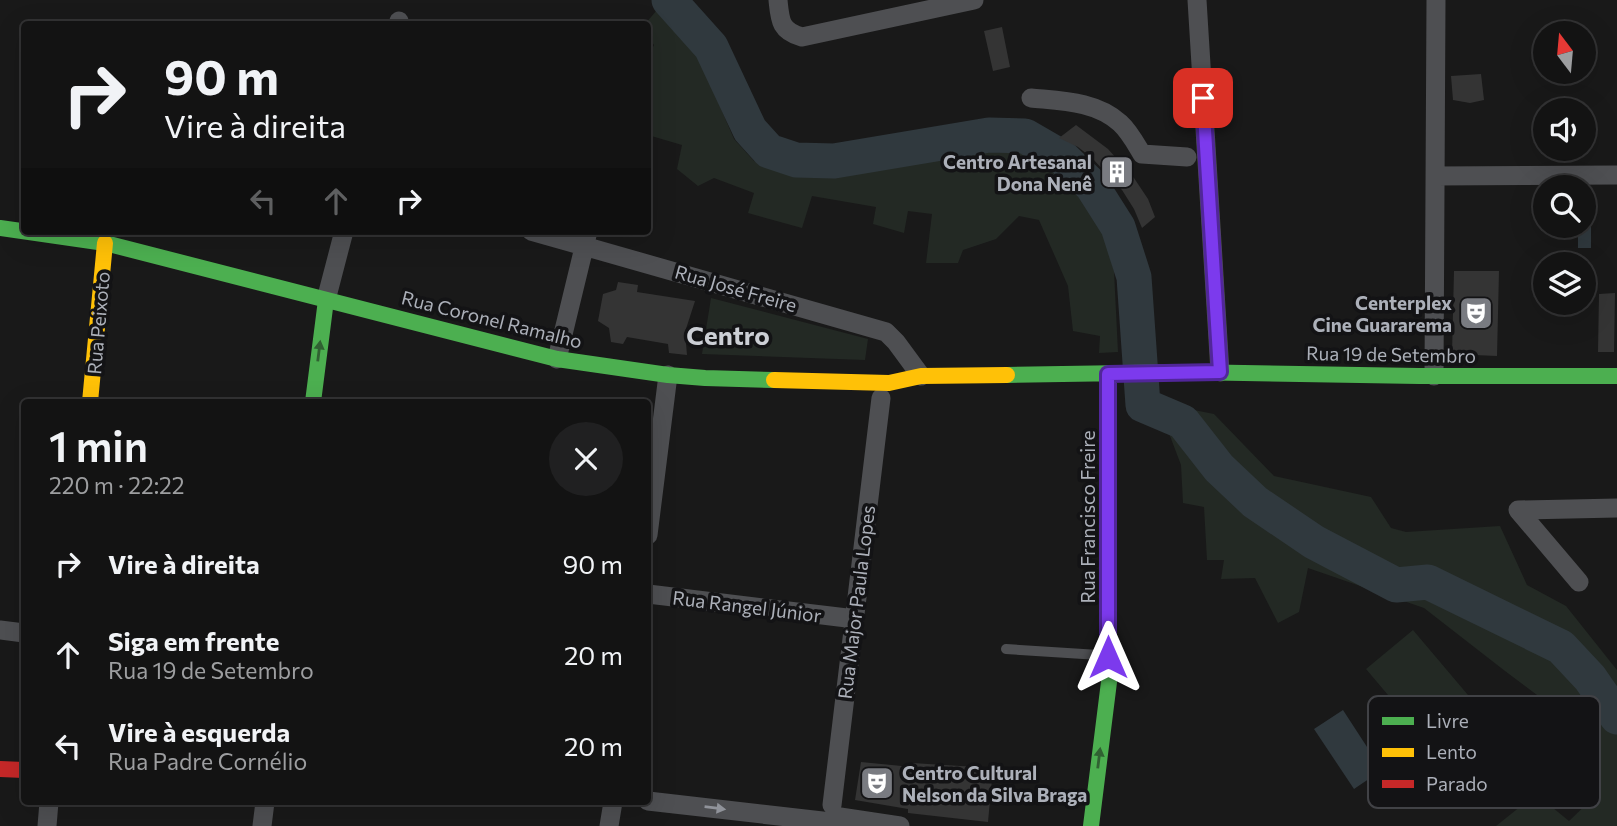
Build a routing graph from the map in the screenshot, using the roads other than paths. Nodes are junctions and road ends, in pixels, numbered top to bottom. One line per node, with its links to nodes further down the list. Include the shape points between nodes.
1 (778, 0): 2 (street, via 779,19 791,34 802,37)
2 (974, 0)
3 (1197, 0): 19 (street)
4 (1436, 0): 8 (street)
5 (1031, 98): 6 (street, via 1084,104 1105,113 1122,123 1142,155)
6 (1187, 156)
7 (1617, 175): 8 (street)
8 (1435, 176): 23 (street)
9 (0, 228): 10 (main road, Rua Coronel Ramalho)
10 (21, 231)
11 (49, 235): 15 (main road, Rua Coronel Ramalho)
12 (343, 235): 16 (street)
13 (563, 235): 14 (street, Rua José Freire)
14 (587, 238): 17 (street); 22 (street, Rua José Freire, via 886,332)
15 (105, 243): 16 (main road, Rua Coronel Ramalho); 26 (main road, Rua Peixoto)
16 (326, 300): 17 (main road, Rua Coronel Ramalho); 27 (main road, one-way to 16)
17 (557, 359): 21 (main road, Rua Coronel Ramalho)
18 (1165, 372): 19 (main road, Rua 19 de Setembro); 20 (main road, Rua Coronel Ramalho)
19 (1220, 372): 23 (main road, Rua 19 de Setembro)
20 (1115, 374): 22 (main road, Rua Coronel Ramalho); 36 (main road, Rua Francisco Freire)
21 (668, 375): 22 (main road, Rua Coronel Ramalho, via 888,383); 29 (street)
22 (921, 376)
23 (1434, 376): 24 (main road, Rua 19 de Setembro)
24 (1617, 376)
25 (881, 398): 43 (street, Rua Major Paula Lopes)
26 (90, 399)
27 (313, 399)
28 (1617, 508): 30 (street, via 1518,510)
29 (651, 511)
30 (1579, 582)
31 (651, 594): 32 (street, Rua Rangel Júnior)
32 (847, 618)
33 (0, 630): 34 (street)
34 (21, 633)
35 (1006, 649): 36 (lane)
36 (1108, 657): 48 (main road, Rua Francisco Freire, one-way to 36)
37 (0, 769): 38 (main road)
38 (21, 770)
39 (651, 801): 43 (street, one-way to 43)
40 (50, 805): 44 (street)
41 (265, 805): 45 (street)
42 (613, 805): 46 (street)
43 (834, 818): 47 (street)
44 (47, 826)
45 (262, 826)
46 (610, 826)
47 (900, 826)
48 (1091, 826)

